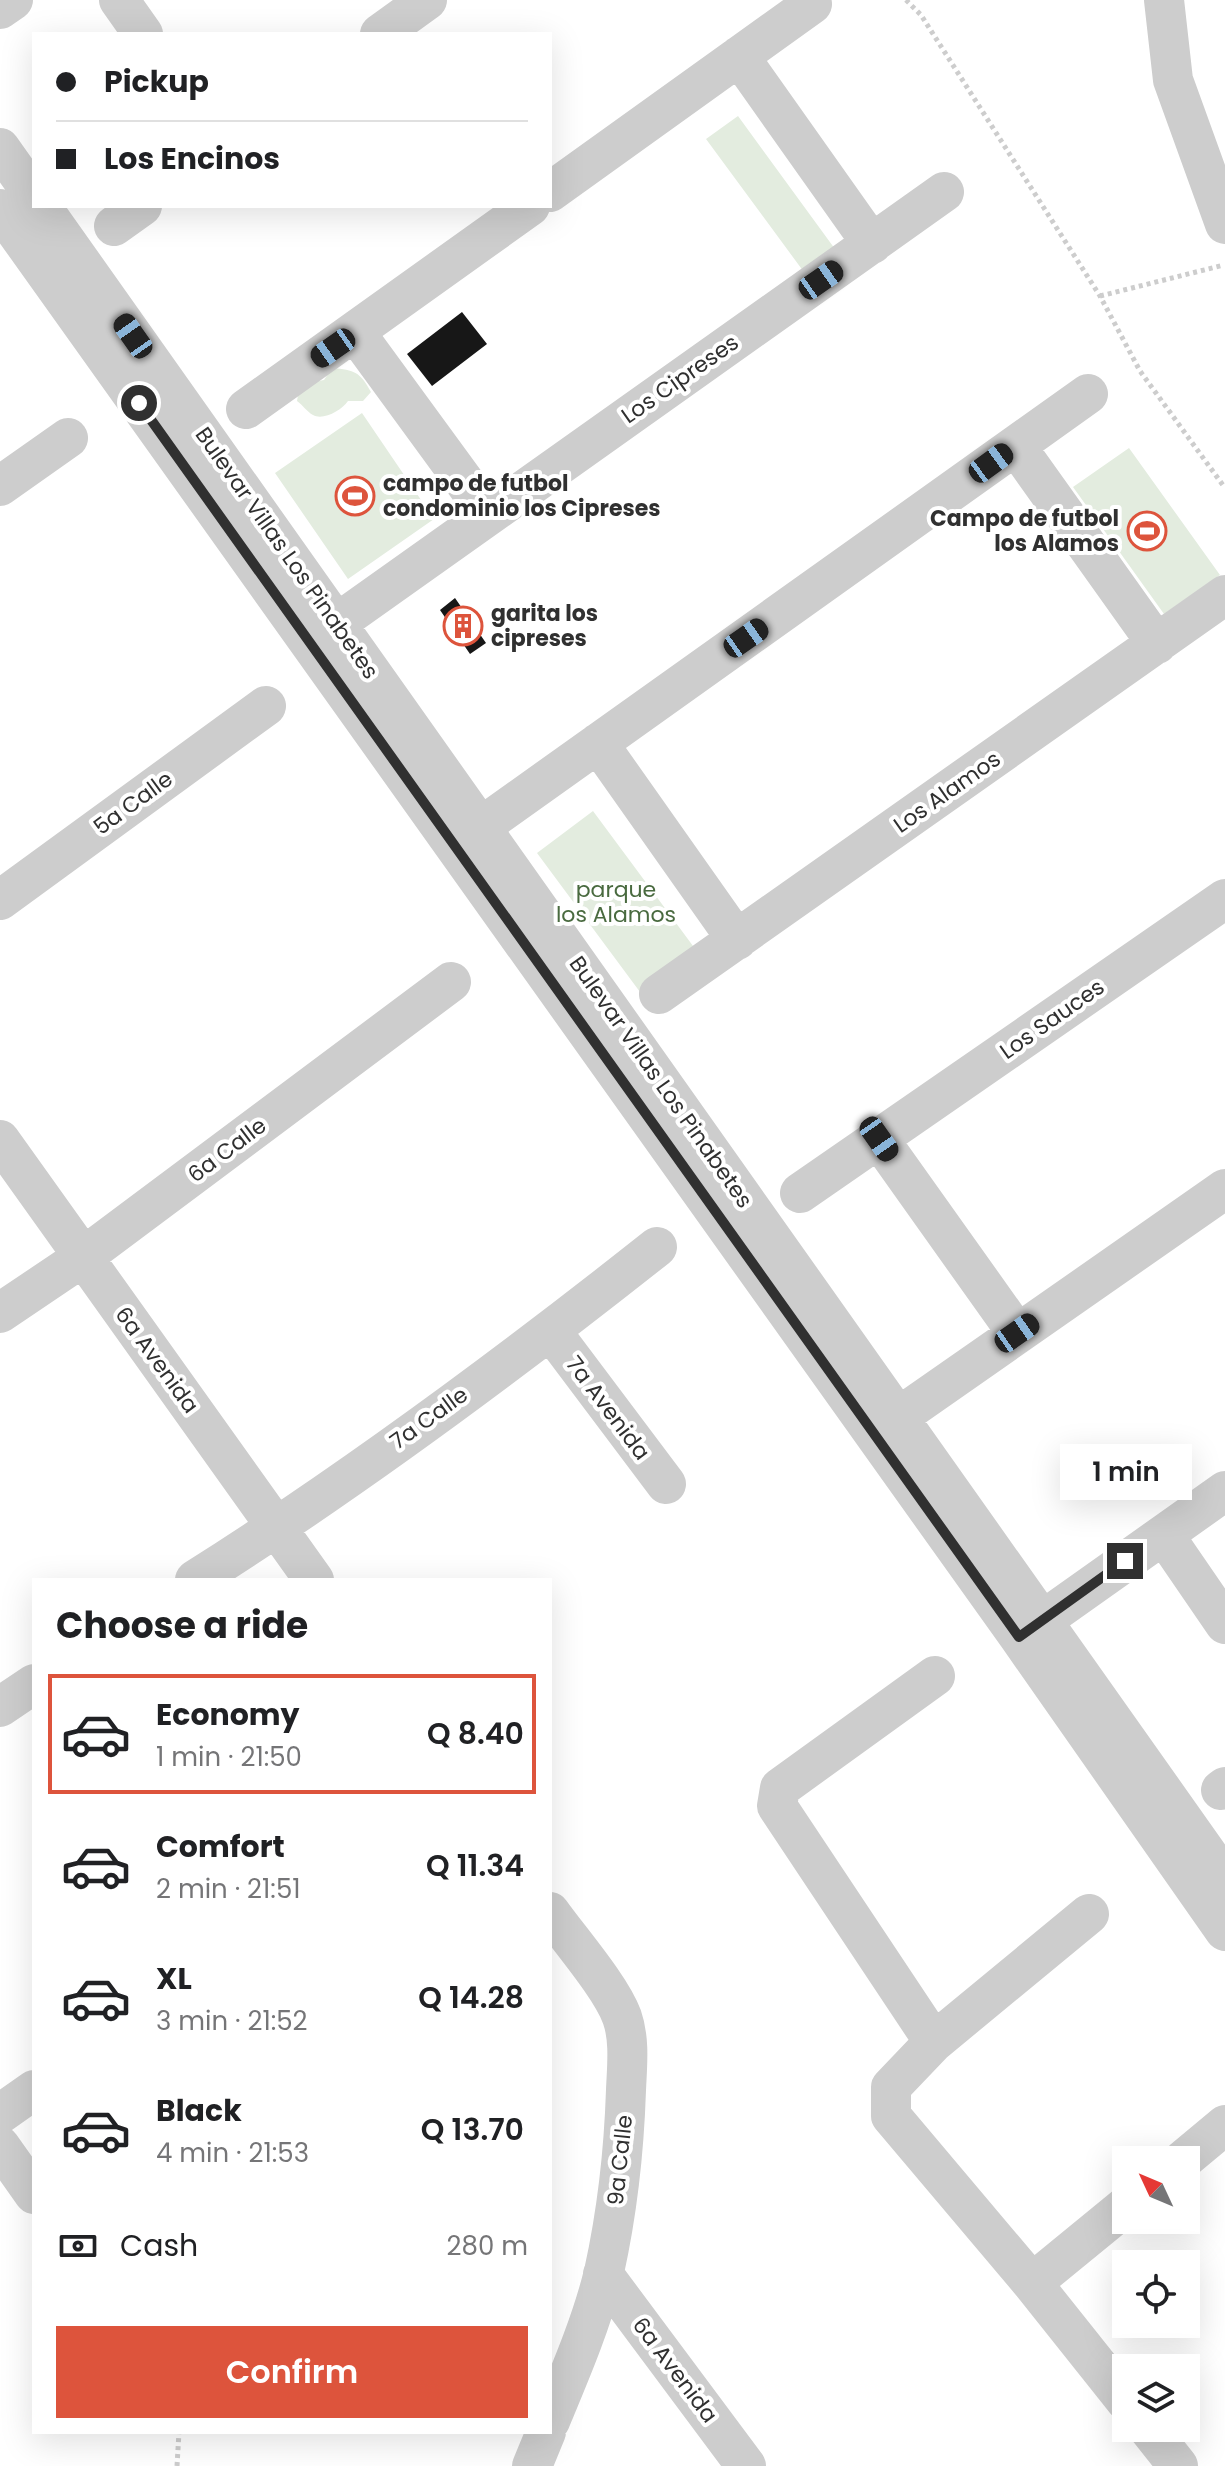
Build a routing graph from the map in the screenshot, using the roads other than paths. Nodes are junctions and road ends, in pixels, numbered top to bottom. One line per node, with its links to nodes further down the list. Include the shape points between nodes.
1 (13, 0): 6 (street)
2 (119, 0): 7 (street)
3 (427, 0): 8 (street)
4 (1164, 0): 17 (street, via 1173,80)
5 (812, 4): 9 (street)
6 (0, 9)
7 (142, 32)
8 (383, 32)
9 (739, 56): 11 (street); 18 (street)
10 (0, 148): 13 (street)
11 (552, 191)
12 (944, 192): 18 (street, Los Cipreses)
13 (32, 193)
14 (42, 208): 27 (street, Bulevar Villas Los Pinabetes)
15 (527, 208): 19 (street)
16 (0, 209): 27 (street, Bulevar Villas Los Pinabetes)
17 (1225, 224)
18 (872, 244): 25 (street, Los Cipreses)
19 (355, 332): 21 (street); 25 (street)
20 (1088, 394): 23 (street)
21 (246, 409)
22 (68, 438): 24 (street)
23 (1016, 446): 28 (street); 30 (street)
24 (0, 486)
25 (488, 514): 27 (street, Los Cipreses)
26 (1225, 595): 28 (street, Los Alamos)
27 (323, 633): 31 (street, Bulevar Villas Los Pinabetes)
28 (1157, 644): 34 (street, Los Alamos)
29 (266, 706): 33 (street, 5a Calle)
30 (598, 743): 31 (street); 34 (street)
31 (468, 836): 46 (street, Bulevar Villas Los Pinabetes)
32 (1225, 899): 37 (street, Los Sauces)
33 (0, 900)
34 (737, 940): 36 (street, Los Alamos)
35 (451, 982): 42 (street, 6a Calle)
36 (659, 994)
37 (879, 1139): 40 (street, Los Sauces); 45 (street)
38 (0, 1140): 42 (street, 6a Avenida)
39 (1225, 1189): 45 (street)
40 (800, 1193)
41 (657, 1247): 44 (street, 7a Calle)
42 (83, 1257): 43 (street, 6a Calle); 49 (street, 6a Avenida)
43 (0, 1313)
44 (551, 1331): 47 (street, 7a Avenida); 49 (street, 7a Calle)
45 (1017, 1333): 46 (street)
46 (886, 1425): 54 (street, Bulevar Villas Los Pinabetes)
47 (666, 1484)
48 (1225, 1491): 50 (street)
49 (277, 1528): 51 (street, 7a Calle); 52 (street, 6a Avenida)
50 (1164, 1535): 53 (street); 54 (street)
51 (198, 1578)
52 (313, 1578)
53 (1225, 1624)
54 (1030, 1628): 58 (street, Bulevar Villas Los Pinabetes); 61 (street, Bulevar Villas Los Pinabetes)
55 (935, 1676): 62 (street, via 780,1788 777,1806)
56 (32, 1685): 57 (street)
57 (0, 1707)
58 (1225, 1879)
59 (1089, 1914): 62 (street)
60 (552, 1915): 70 (street, 9a Calle, via 617,2004 626,2031 625,2119)
61 (1225, 1931)
62 (934, 2042): 71 (street, via 891,2087 891,2116)
63 (32, 2091): 64 (street)
64 (0, 2114)
65 (1225, 2125): 67 (street)
66 (0, 2146): 68 (street)
67 (1200, 2146)
68 (32, 2191)
69 (1112, 2217): 71 (street)
70 (603, 2274): 73 (street, 9a Calle); 77 (street, 6a Avenida)
71 (1032, 2283): 72 (street)
72 (1112, 2383)
73 (552, 2416)
74 (545, 2434): 76 (street)
75 (1159, 2442): 78 (street)
76 (532, 2466)
77 (746, 2466)
78 (1178, 2466)

